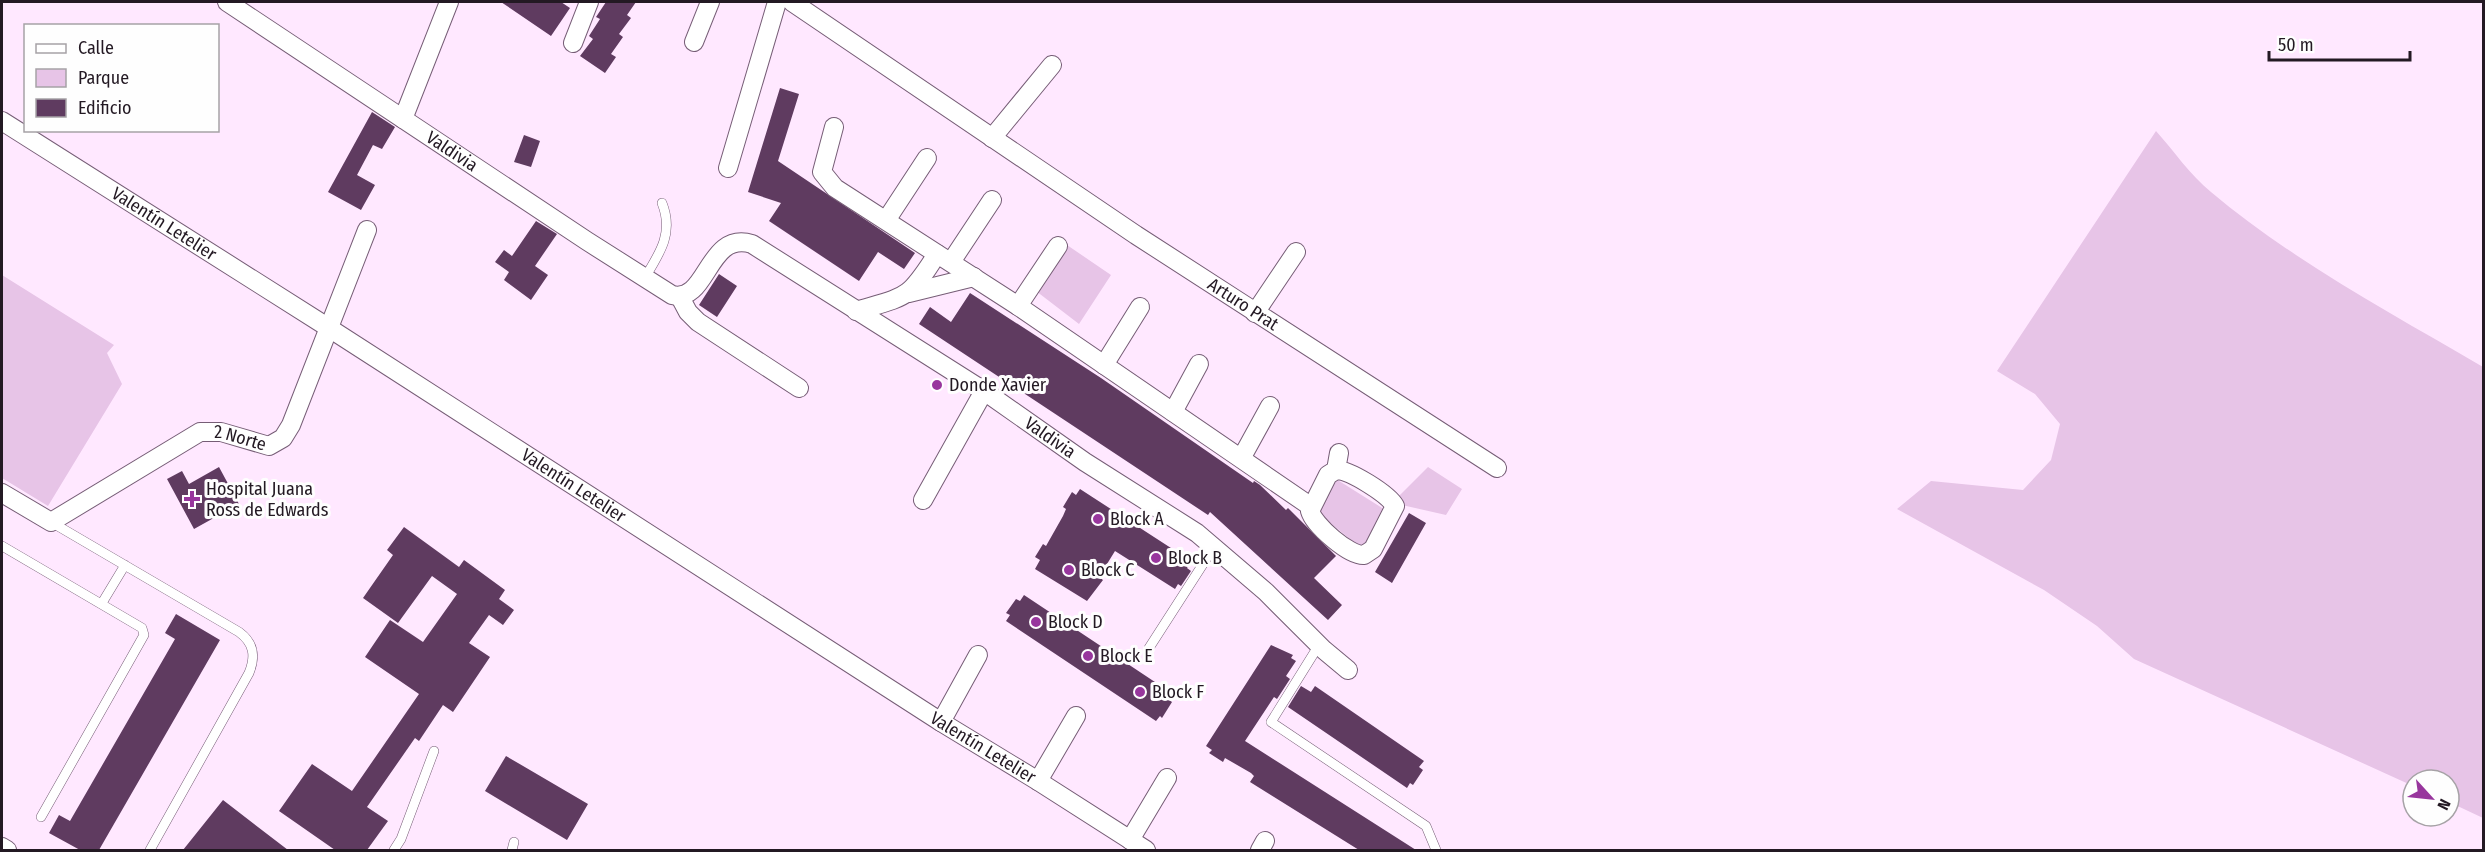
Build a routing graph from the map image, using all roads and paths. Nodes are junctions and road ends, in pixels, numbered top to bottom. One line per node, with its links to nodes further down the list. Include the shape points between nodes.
1 (227, 2): 10 (street, Valdivia)
2 (449, 2): 10 (street)
3 (589, 2): 8 (street)
4 (710, 2): 7 (street)
5 (777, 2): 15 (street)
6 (792, 2): 13 (street, Arturo Prat)
7 (694, 42)
8 (573, 44)
9 (1052, 65): 13 (street)
10 (403, 119): 24 (street, Valdivia)
11 (2, 121): 31 (street, Valentín Letelier)
12 (834, 127): 18 (street, via 822,172 825,179)
13 (992, 138): 30 (street, Arturo Prat)
14 (927, 158): 18 (street)
15 (728, 168)
16 (992, 200): 22 (street)
17 (662, 203): 24 (lane, via 667,237)
18 (887, 219): 22 (street)
19 (367, 230): 31 (street, 2 Norte)
20 (1058, 246): 27 (street)
21 (1296, 252): 30 (street)
22 (944, 258): 23 (street); 25 (street)
23 (974, 277): 25 (street); 27 (street)
24 (644, 279): 26 (street, Valdivia)
25 (909, 293): 29 (street, via 896,301)
26 (680, 297): 29 (street, Valdivia, via 696,286 723,248 744,242); 34 (street, Valdivia, via 698,322)
27 (1018, 306): 33 (street)
28 (1140, 307): 33 (street)
29 (856, 310): 35 (street, Valdivia)
30 (1255, 313): 39 (street, Arturo Prat)
31 (329, 328): 43 (street, 2 Norte, via 291,425 277,444 270,446 221,432 200,432); 53 (street, Valentín Letelier)
32 (1199, 364): 37 (street)
33 (1104, 365): 37 (street)
34 (798, 388)
35 (984, 391): 41 (street); 45 (street, Valdivia)
36 (1270, 406): 38 (street)
37 (1173, 412): 38 (street)
38 (1242, 457): 42 (street)
39 (1497, 468)
40 (2, 494): 43 (street)
41 (923, 500)
42 (1310, 506): 42 (street, via 1338,461 1390,498 1395,506 1373,549 1364,555 1352,552 1315,521)
43 (51, 522): 46 (lane)
44 (2, 546): 47 (lane)
45 (1214, 547): 48 (street, Valdivia); 49 (lane)
46 (125, 565): 47 (lane); 61 (lane, via 239,632 254,654 249,673)
47 (102, 603): 57 (lane, via 142,628 144,634)
48 (1319, 645): 51 (street, Valdivia); 64 (lane, via 1271,722 1426,826)
49 (1149, 648)
50 (978, 656): 53 (street)
51 (1347, 670)
52 (1076, 716): 56 (street)
53 (940, 722): 56 (street, Valentín Letelier)
54 (434, 751): 62 (lane)
55 (1167, 778): 58 (street)
56 (1038, 781): 58 (street, Valentín Letelier)
57 (41, 817)
58 (1130, 840): 63 (street, Valentín Letelier)
59 (2, 847): 60 (street)
60 (7, 850)
61 (150, 850)
62 (394, 850)
63 (1146, 850)
64 (1436, 850)

